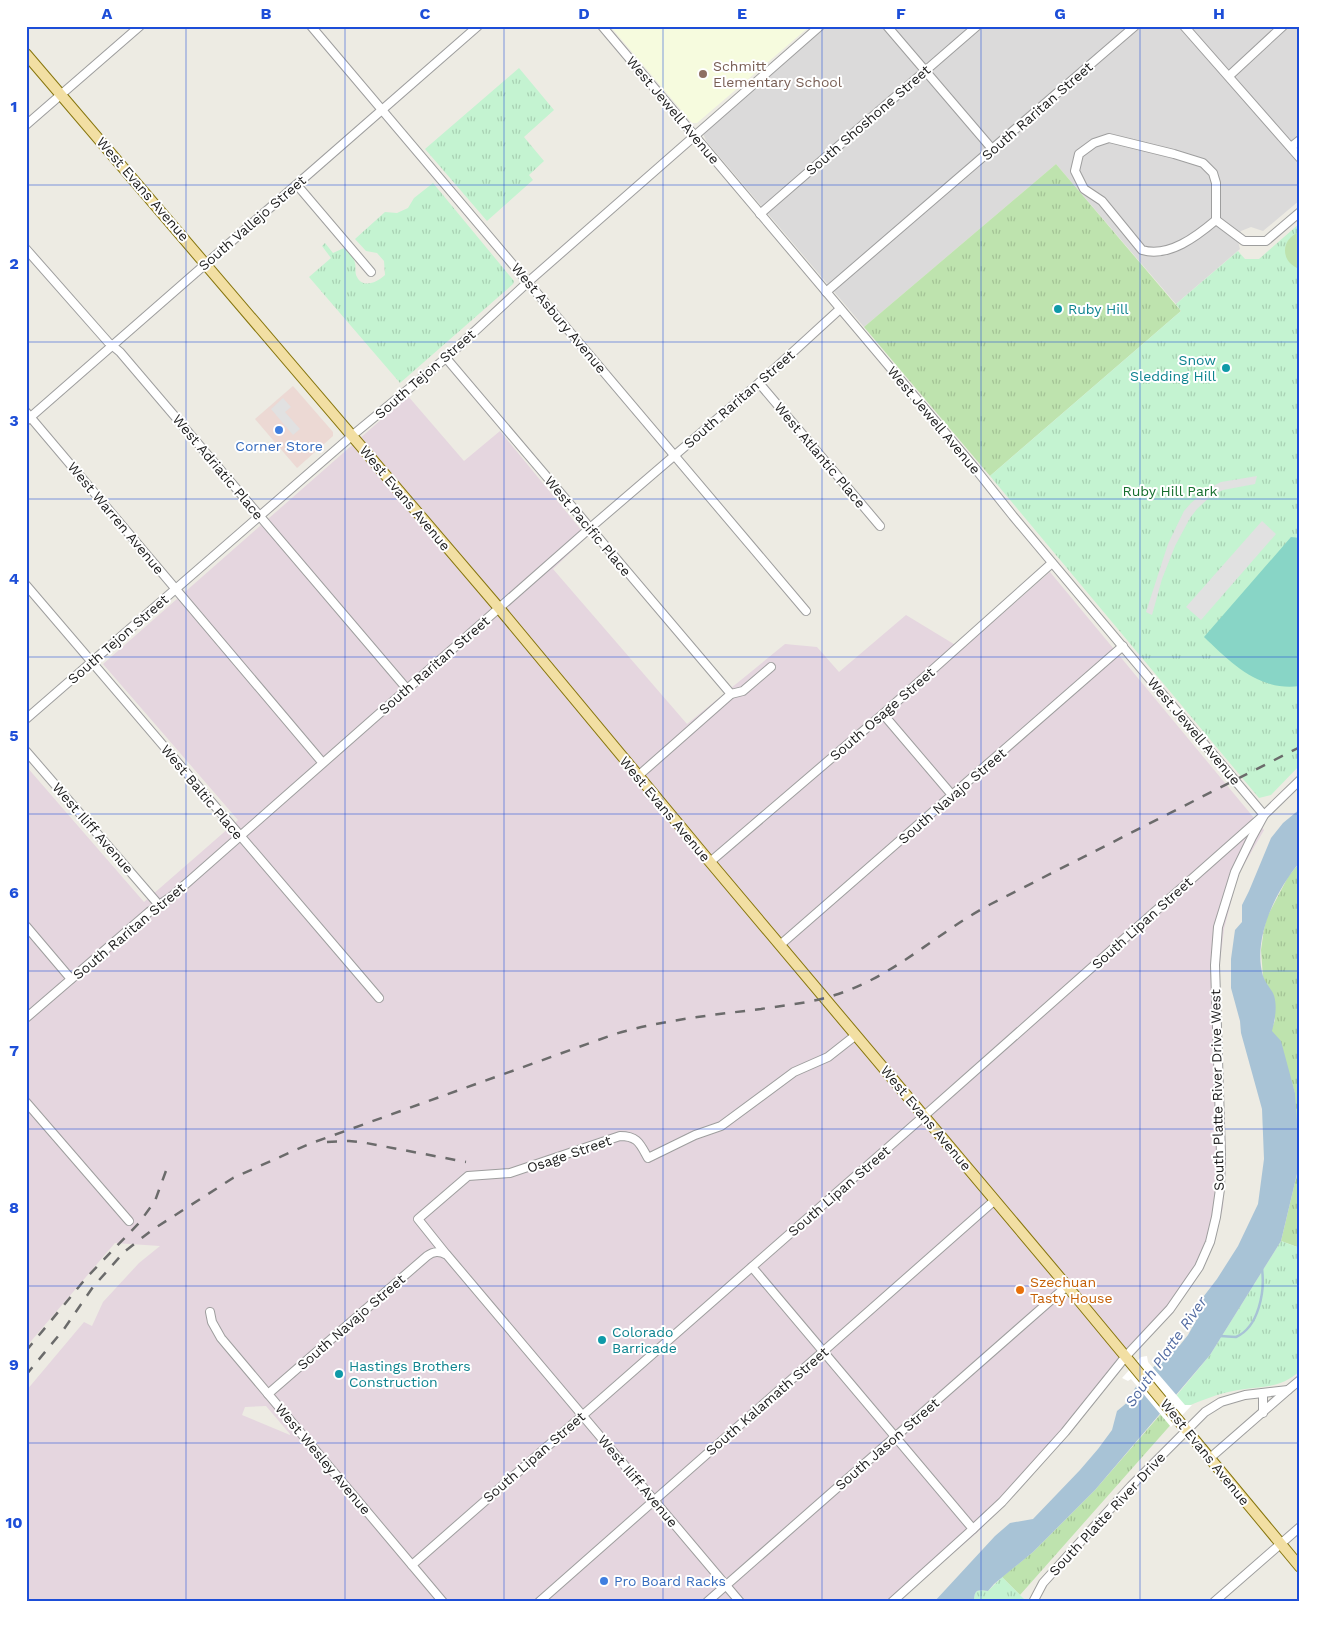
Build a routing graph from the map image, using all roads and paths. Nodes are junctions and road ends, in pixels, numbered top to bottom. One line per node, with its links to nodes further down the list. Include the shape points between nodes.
1 (140, 26): 14 (street)
2 (311, 26): 15 (street, West Asbury Avenue)
3 (478, 26): 15 (street, South Vallejo Street)
4 (602, 26): 17 (street, West Jewell Avenue)
5 (820, 26): 17 (street, South Tejon Street)
6 (887, 26): 12 (street)
7 (977, 26): 12 (street, South Shoshone Street)
8 (1135, 26): 20 (street, South Raritan Street)
9 (1184, 26): 13 (street)
10 (1283, 26): 13 (street)
11 (26, 54): 14 (main road, West Evans Avenue)
12 (924, 71): 20 (street); 24 (street, South Shoshone Street)
13 (1229, 76): 19 (street)
14 (61, 94): 16 (street); 27 (main road, West Evans Avenue)
15 (383, 110): 22 (street, South Vallejo Street); 29 (street, West Asbury Avenue)
16 (26, 125)
17 (694, 136): 24 (street, West Jewell Avenue); 29 (street, South Tejon Street)
18 (1300, 140): 19 (street)
19 (1291, 147): 21 (street)
20 (993, 150): 30 (street, South Raritan Street)
21 (1300, 158)
22 (297, 185): 27 (street, South Vallejo Street); 28 (street)
23 (1300, 212): 25 (street, via 1266,241 1244,241)
24 (760, 214): 30 (street, West Jewell Avenue)
25 (1216, 220): 25 (street, via 1193,239 1166,250 1142,250 1102,201 1084,189 1076,171 1079,154 1094,143 1109,138 1203,163 1216,183)
26 (26, 249): 32 (street, West Adriatic Place)
27 (206, 263): 32 (street, South Vallejo Street); 36 (main road, West Evans Avenue)
28 (371, 272)
29 (528, 282): 33 (street, South Tejon Street); 37 (street, West Asbury Avenue)
30 (826, 292): 31 (street, West Jewell Avenue)
31 (840, 309): 34 (street, South Raritan Street); 41 (street, West Jewell Avenue)
32 (113, 345): 35 (street, South Vallejo Street); 38 (street, West Adriatic Place)
33 (446, 358): 36 (street, South Tejon Street); 40 (street, West Pacific Place)
34 (759, 383): 37 (street, South Raritan Street); 39 (street, West Atlantic Place)
35 (28, 417): 43 (street, West Warren Avenue)
36 (353, 436): 38 (street, South Tejon Street); 44 (main road, West Evans Avenue)
37 (674, 456): 40 (street, South Raritan Street); 45 (street, West Asbury Avenue)
38 (260, 516): 43 (street, South Tejon Street); 49 (street, West Adriatic Place)
39 (880, 526)
40 (590, 528): 44 (street, South Raritan Street); 50 (street, West Pacific Place)
41 (1052, 563): 46 (street, West Jewell Avenue); 51 (street, South Osage Street)
42 (26, 585): 47 (street, West Baltic Place)
43 (176, 589): 47 (street, South Tejon Street); 54 (street, West Warren Avenue)
44 (499, 608): 49 (street, South Raritan Street); 55 (main road, West Evans Avenue)
45 (806, 612)
46 (1123, 646): 57 (street, South Navajo Street); 58 (street, West Jewell Avenue)
47 (92, 662): 52 (street, South Tejon Street); 59 (street, West Baltic Place)
48 (771, 667): 50 (street, via 743,690)
49 (407, 689): 54 (street, South Raritan Street)
50 (731, 694): 55 (street)
51 (883, 714): 57 (street); 60 (street, South Osage Street)
52 (26, 719)
53 (26, 751): 61 (street, West Iliff Avenue)
54 (322, 762): 59 (street, South Raritan Street)
55 (638, 776): 60 (main road, West Evans Avenue)
56 (1300, 780): 58 (street, South Platte River Drive West)
57 (952, 796): 63 (street, South Navajo Street)
58 (1264, 815): 69 (street, South Lipan Street); 77 (street, South Platte River Drive West, via 1235,872 1218,927 1215,966 1221,1154 1220,1189 1210,1242 1186,1288)
59 (239, 836): 61 (street, South Raritan Street); 65 (street, West Baltic Place)
60 (710, 862): 63 (main road, West Evans Avenue)
61 (159, 905): 64 (street, South Raritan Street)
62 (26, 926): 64 (street)
63 (780, 945): 67 (main road, West Evans Avenue)
64 (72, 979): 66 (street, South Raritan Street)
65 (379, 998)
66 (26, 1018)
67 (856, 1035): 69 (main road, West Evans Avenue); 72 (street, Osage Street, via 828,1058 794,1072 721,1126 648,1158 638,1141 630,1136 620,1136 510,1173 468,1176 418,1219)
68 (26, 1102): 71 (street)
69 (924, 1116): 70 (main road, West Evans Avenue); 73 (street, South Lipan Street)
70 (995, 1200): 74 (main road, West Evans Avenue); 76 (street, South Kalamath Street)
71 (128, 1221)
72 (447, 1255): 81 (street, South Navajo Street, via 436,1252 427,1256); 83 (street, West Iliff Avenue)
73 (752, 1267): 76 (street); 83 (street, South Lipan Street)
74 (1068, 1286): 77 (main road, West Evans Avenue); 85 (street, South Jason Street)
75 (210, 1312): 81 (street, West Wesley Avenue, via 215,1329)
76 (824, 1350): 85 (street); 87 (street, South Kalamath Street)
77 (1126, 1356): 84 (main road, West Evans Avenue); 89 (street, South Platte River Drive West, via 1065,1432)
78 (1300, 1380): 79 (street)
79 (1288, 1390): 80 (street, South Platte River Drive); 82 (street)
80 (1263, 1393): 82 (street); 84 (street, South Platte River Drive, via 1221,1402)
81 (268, 1394): 91 (street, West Wesley Avenue)
82 (1262, 1413): 86 (street)
83 (582, 1415): 87 (street, West Iliff Avenue); 91 (street, South Lipan Street)
84 (1186, 1429): 86 (main road, West Evans Avenue); 99 (street, South Platte River Drive, via 1043,1583)
85 (896, 1437): 89 (street); 93 (street, South Jason Street)
86 (1210, 1458): 90 (main road, West Evans Avenue)
87 (654, 1500): 93 (street, West Iliff Avenue); 95 (street, South Kalamath Street)
88 (1300, 1527): 90 (street)
89 (973, 1529): 98 (street, South Platte River Drive West)
90 (1281, 1544): 92 (main road, West Evans Avenue); 100 (street)
91 (412, 1565): 94 (street, West Wesley Avenue)
92 (1300, 1567)
93 (726, 1585): 96 (street, South Jason Street); 97 (street, West Iliff Avenue)
94 (443, 1602)
95 (539, 1602)
96 (707, 1602)
97 (740, 1602)
98 (892, 1602)
99 (1033, 1602)
100 (1214, 1602)

